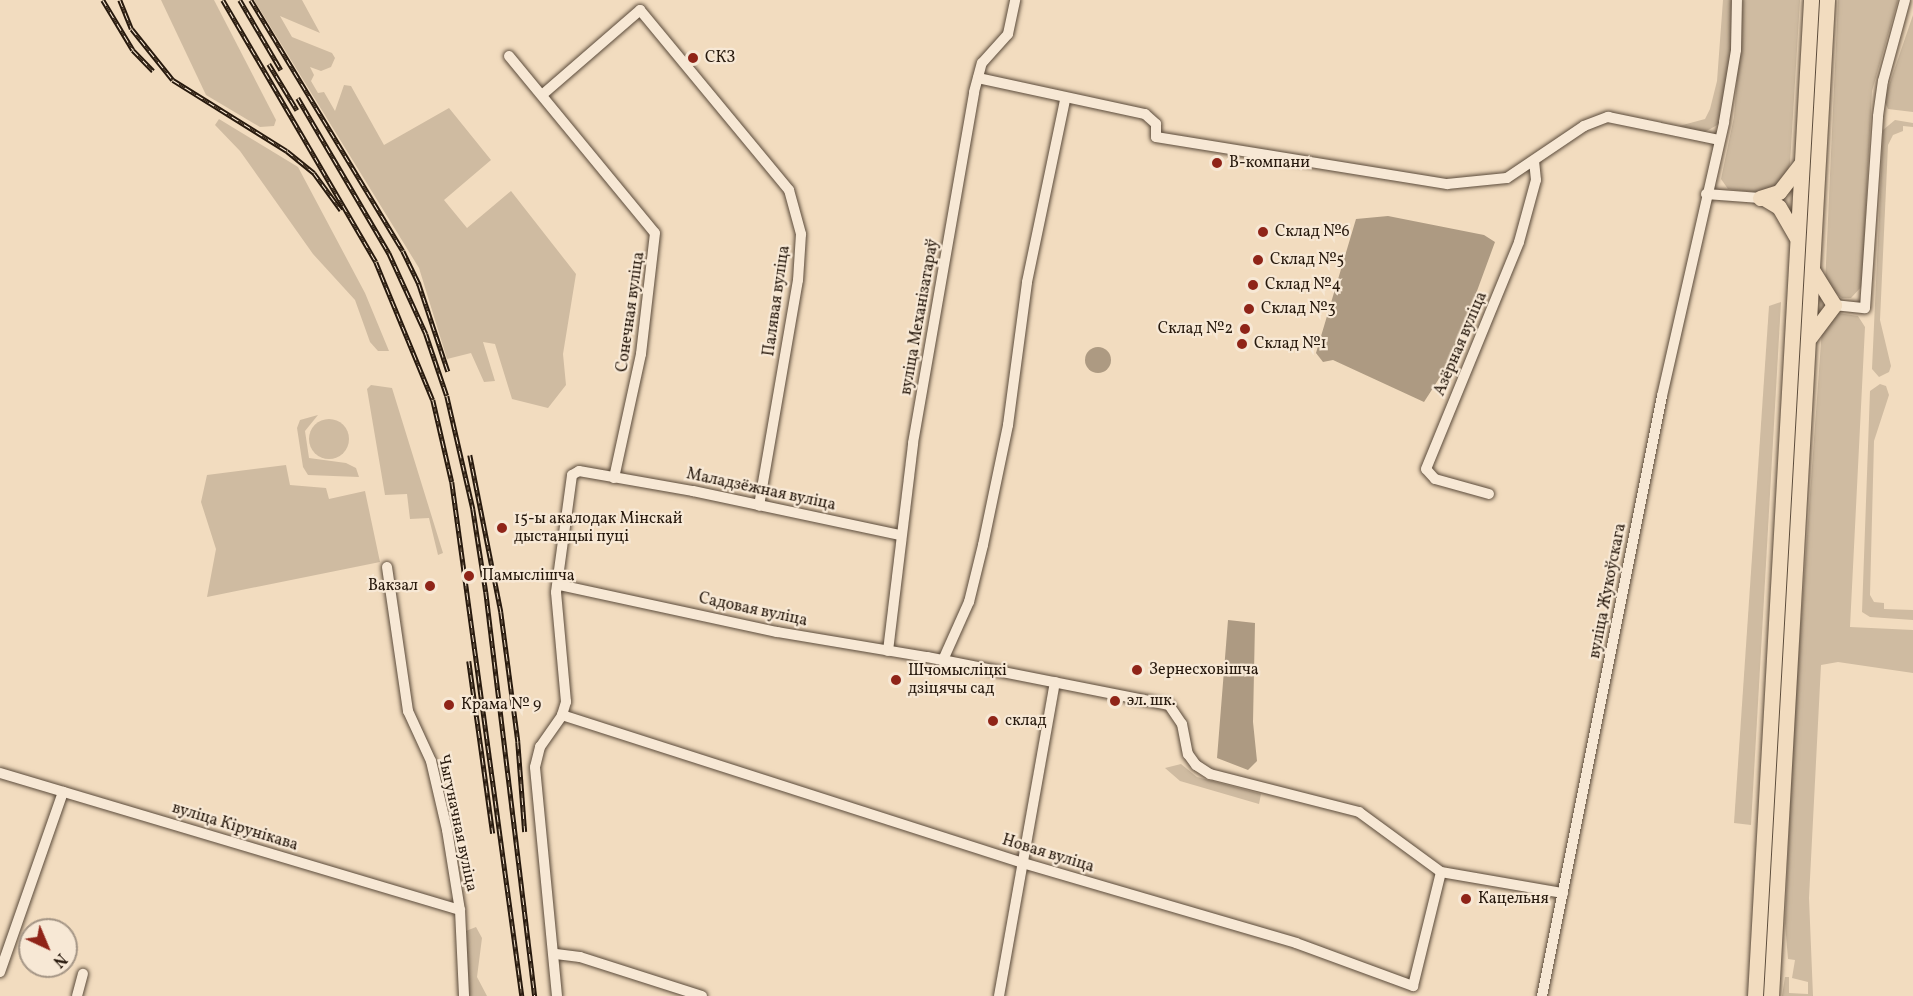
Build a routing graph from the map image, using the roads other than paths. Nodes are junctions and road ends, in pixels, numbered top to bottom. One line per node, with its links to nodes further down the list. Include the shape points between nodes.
1 (1015, 0): 7 (street, вуліца Механізатараў, via 1008,34 988,53)
2 (1737, 0): 10 (street, вуліца Жукоўскага, via 1736,50)
3 (1811, 0): 12 (highway)
4 (1827, 0): 16 (highway)
5 (1905, 0): 17 (street, via 1882,81 1865,308)
6 (509, 56): 8 (street, Сонечная вуліца)
7 (978, 78): 9 (street); 22 (street, вуліца Механізатараў)
8 (542, 95): 19 (street, Сонечная вуліца, via 655,233 641,354); 21 (street, Палявая вуліца, via 640,10 780,176 800,217 798,280)
9 (1065, 100): 11 (street, via 1111,104 1145,114 1156,124 1156,137 1414,181 1488,183 1507,178); 26 (street, via 1027,282 1008,426 983,545 969,602)
10 (1719, 140): 11 (street, via 1608,117 1578,130); 13 (street, вуліца Жукоўскага)
11 (1534, 162): 20 (street, Азёрная вуліца, via 1536,180 1519,242 1426,470 1435,479)
12 (1802, 162): 14 (highway, via 1786,186); 15 (highway)
13 (1706, 194): 14 (street); 33 (street, вуліца Жукоўскага)
14 (1762, 198): 15 (highway, via 1783,211)
15 (1797, 239): 44 (highway)
16 (1812, 270): 17 (highway); 18 (highway)
17 (1834, 305): 18 (highway)
18 (1808, 343): 45 (highway)
19 (614, 478): 21 (street, Маладзёжная вуліца); 24 (street, Маладзёжная вуліца, via 579,471 569,480)
20 (1489, 494)
21 (759, 506): 22 (street, Маладзёжная вуліца)
22 (900, 535): 25 (street, вуліца Механізатараў)
23 (387, 567): 34 (street, Чыгуначная вуліца, via 408,711 432,760)
24 (559, 585): 25 (street, Садовая вуліца, via 777,632); 28 (street, via 556,606 566,702)
25 (888, 651): 26 (street, Садовая вуліца)
26 (943, 660): 27 (street, Садовая вуліца)
27 (1054, 682): 31 (street); 32 (street, Садовая вуліца, via 1169,705 1182,724 1188,754 1210,774 1359,812)
28 (562, 715): 31 (street, Новая вуліца); 35 (street, via 540,747 535,767 542,859)
29 (0, 773): 30 (street, вуліца Кірунікава)
30 (63, 792): 34 (street, вуліца Кірунікава); 36 (street)
31 (1023, 863): 32 (street, Новая вуліца, via 1296,943 1413,986); 42 (street)
32 (1441, 872): 33 (street)
33 (1563, 893): 43 (street, вуліца Жукоўскага)
34 (460, 910): 39 (street, Чыгуначная вуліца)
35 (556, 954): 40 (street); 41 (street, via 580,957)
36 (0, 972)
37 (83, 974): 38 (street)
38 (77, 996)
39 (464, 996)
40 (557, 996)
41 (702, 996)
42 (999, 996)
43 (1542, 996)
44 (1755, 996)
45 (1771, 996)

